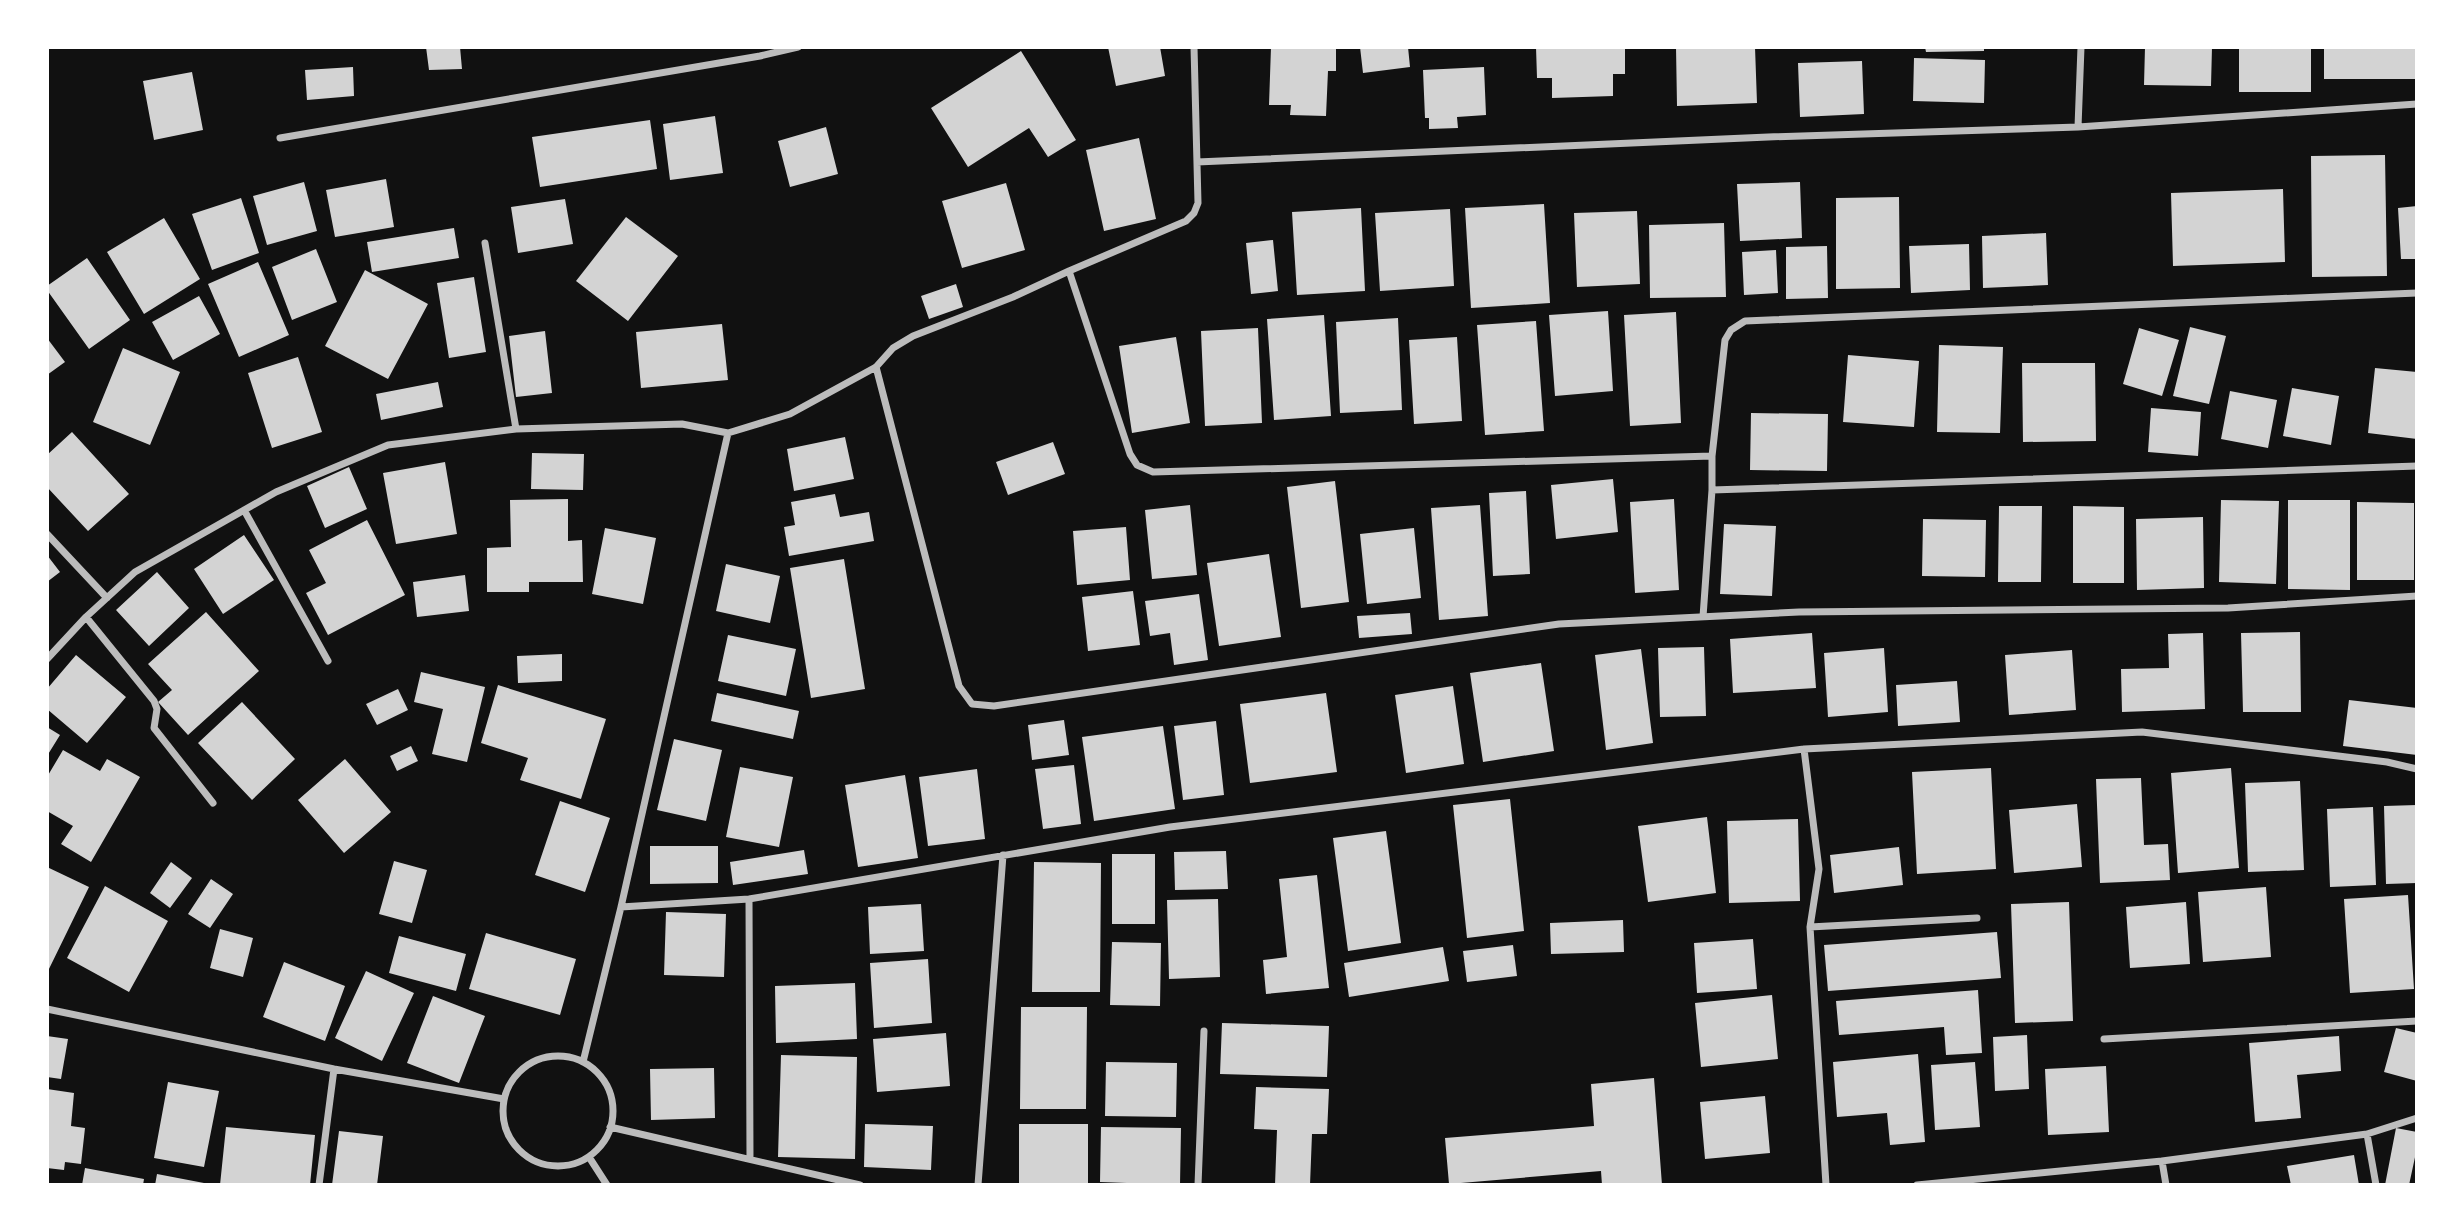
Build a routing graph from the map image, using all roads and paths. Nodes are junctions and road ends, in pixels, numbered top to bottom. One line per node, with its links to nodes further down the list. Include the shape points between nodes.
1 (797, 47): 6 (street)
2 (1194, 47): 7 (street)
3 (2081, 47): 5 (street)
4 (2417, 104): 5 (street)
5 (2078, 127): 7 (street)
6 (280, 138)
7 (1197, 162): 9 (street, via 1198,203 1186,221)
8 (485, 243): 12 (street)
9 (1069, 271): 11 (street, via 913,336 892,348); 14 (street, via 1130,454 1137,466 1153,472)
10 (2417, 293): 14 (street, via 1745,321 1724,341)
11 (876, 367): 13 (street, via 790,414); 22 (street, via 959,686 972,704 994,706 1559,624)
12 (516, 429): 13 (street, via 682,424); 17 (street, via 388,446)
13 (728, 433): 30 (street)
14 (1712, 456): 16 (street)
15 (2417, 466): 16 (street)
16 (1712, 489): 22 (street)
17 (244, 510): 20 (street, via 135,572); 24 (street)
18 (47, 534): 20 (street)
19 (2417, 596): 22 (street, via 2228,608)
20 (107, 598): 21 (street)
21 (86, 617): 23 (street); 27 (street, via 154,701 154,729)
22 (1703, 617)
23 (47, 659)
24 (328, 661)
25 (1804, 749): 26 (street, via 2142,732); 28 (street, via 1170,827); 32 (street, via 1819,869)
26 (2417, 769)
27 (213, 803)
28 (1003, 855): 29 (street); 50 (street)
29 (749, 899): 30 (street); 44 (street)
30 (621, 907): 37 (street)
31 (1978, 918): 32 (street)
32 (1810, 927): 52 (street)
33 (47, 1009): 38 (street)
34 (2417, 1021): 36 (street)
35 (1204, 1031): 51 (street)
36 (2104, 1039)
37 (583, 1062): 39 (street, via 564,1056 526,1066 512,1080); 41 (street, via 605,1083 611,1097)
38 (334, 1069): 39 (street); 47 (street)
39 (504, 1099): 43 (street, via 506,1132 526,1158 558,1167)
40 (2417, 1118): 42 (street)
41 (610, 1127): 43 (street); 44 (street)
42 (2367, 1135): 45 (street); 55 (street)
43 (589, 1157): 48 (street)
44 (750, 1159): 49 (street)
45 (2162, 1161): 46 (street); 54 (street)
46 (1965, 1183): 53 (street)
47 (319, 1185)
48 (607, 1185)
49 (860, 1185)
50 (978, 1185)
51 (1198, 1185)
52 (1826, 1185)
53 (1917, 1185)
54 (2166, 1185)
55 (2376, 1185)

